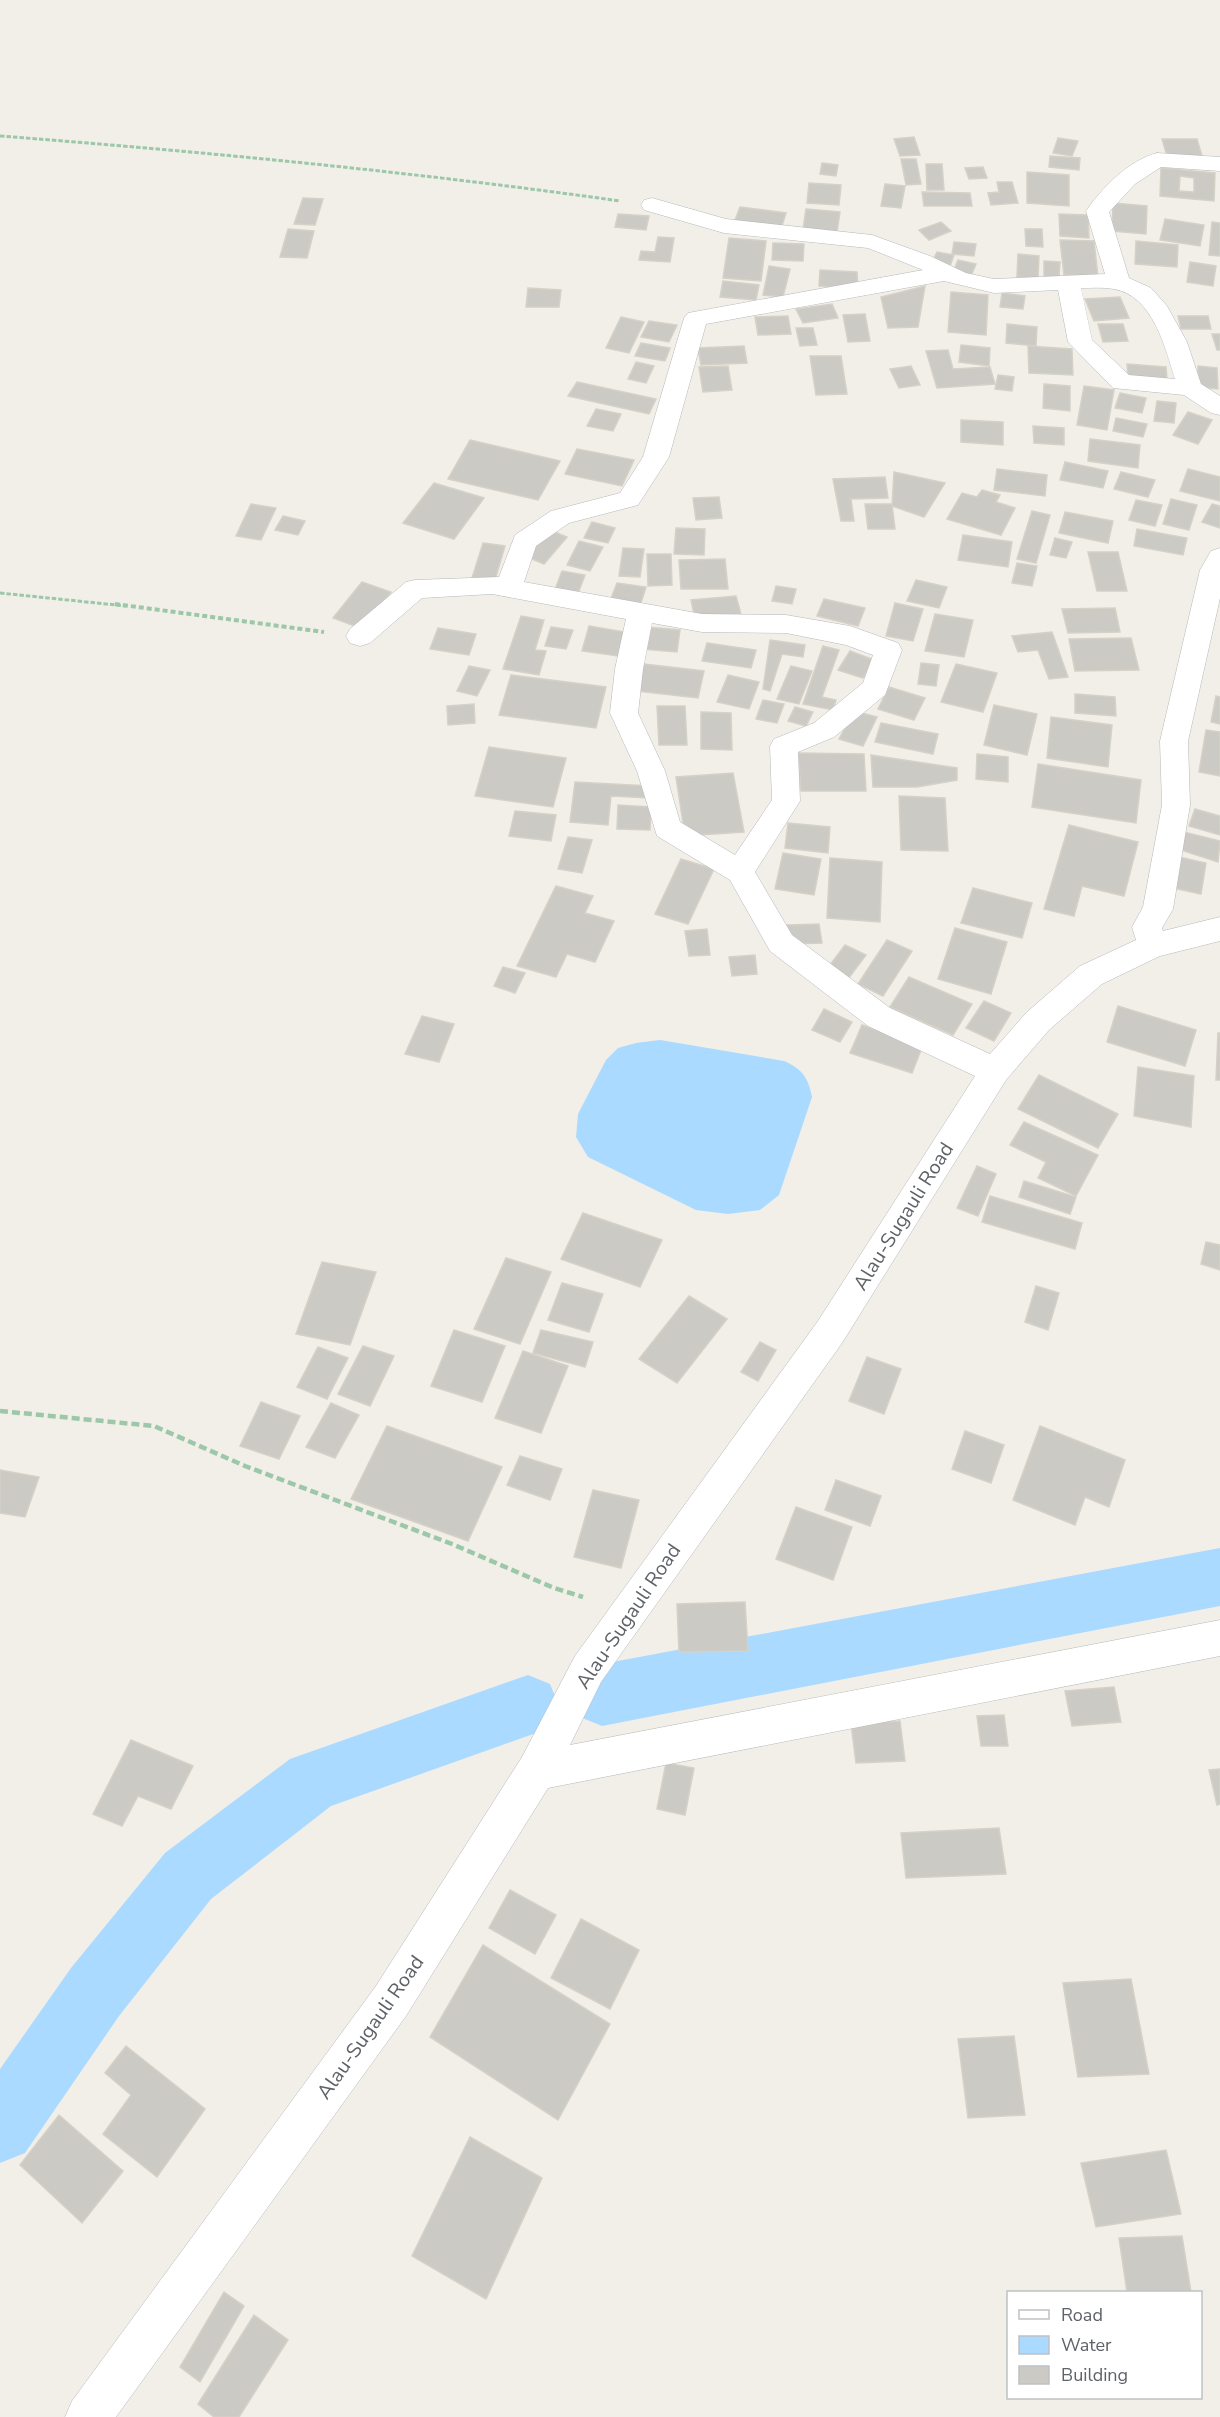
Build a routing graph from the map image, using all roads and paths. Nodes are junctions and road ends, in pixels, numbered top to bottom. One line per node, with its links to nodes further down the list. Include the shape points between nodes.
1 (0, 136): 3 (path, via 445,177)
2 (1220, 164): 6 (street, via 1157,160 1126,179 1097,210)
3 (652, 205): 4 (street, via 724,226 872,242)
4 (948, 273): 5 (street, via 994,286); 10 (street, via 696,318 656,457 629,499 560,518 524,542)
5 (1066, 282): 6 (street); 7 (street, via 1080,342 1122,382)
6 (1119, 282): 7 (street, via 1143,292 1159,311 1175,342)
7 (1190, 388): 8 (street)
8 (1220, 407)
9 (1220, 557): 16 (street, via 1213,570 1174,741 1176,805 1158,909 1147,927)
10 (509, 588): 12 (street); 13 (street, via 492,585 415,589)
11 (0, 592): 13 (path)
12 (641, 614): 14 (street, via 624,714 651,771 667,828); 14 (street, via 702,623 786,624 850,636 888,650 875,688 824,730 784,746 786,801)
13 (360, 636)
14 (740, 872): 17 (street, via 781,943 879,1017)
15 (1220, 929): 16 (street, Alau-Sugauli Road)
16 (1153, 946): 17 (street, Alau-Sugauli Road, via 1091,975 1038,1021)
17 (995, 1071): 19 (street, Alau-Sugauli Road, via 830,1332)
18 (0, 1411): 19 (path, via 154,1426 554,1588)
19 (628, 1612): 21 (street, Alau-Sugauli Road, via 588,1669)
20 (1220, 1638): 21 (street)
21 (536, 1771): 22 (street, Alau-Sugauli Road, via 392,2001)
22 (88, 2417)

